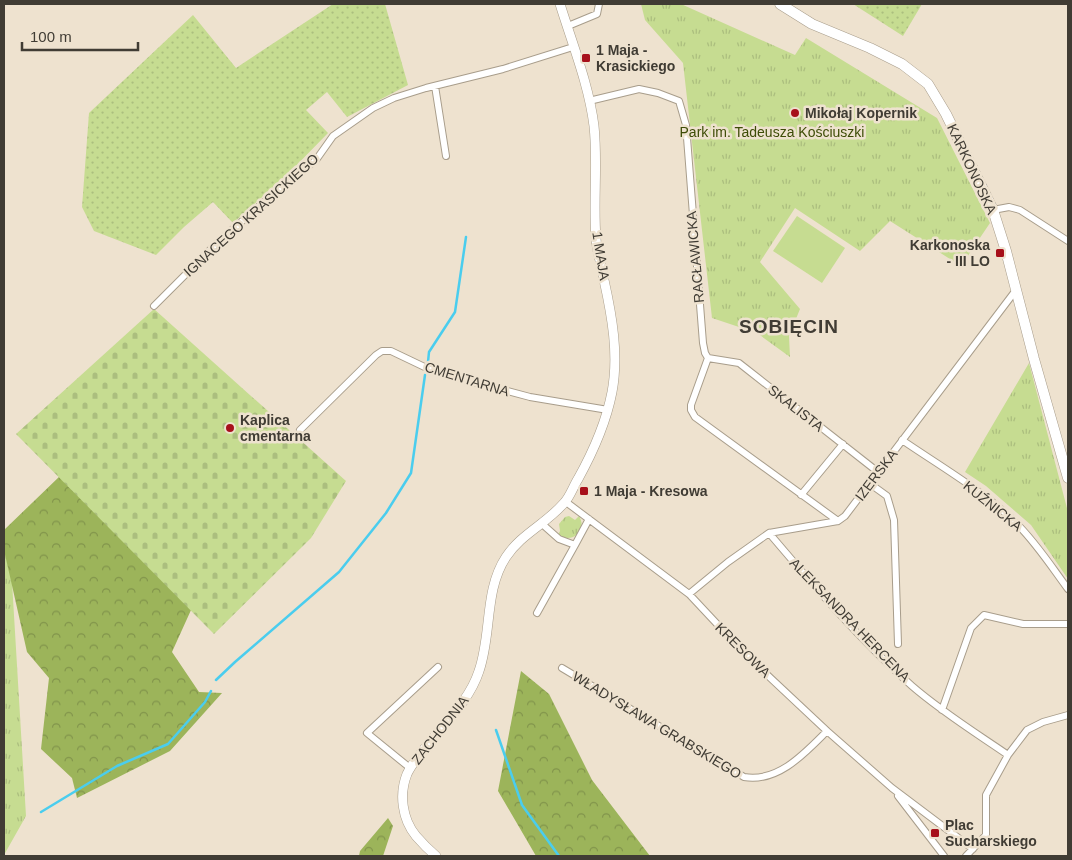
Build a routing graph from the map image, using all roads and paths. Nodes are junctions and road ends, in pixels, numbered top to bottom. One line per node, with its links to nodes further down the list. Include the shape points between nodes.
1 (560, 4): 4 (street, 1 MAJA)
2 (599, 4): 4 (street, via 597,14)
3 (780, 4): 9 (main road, KARKONOSKA, via 812,24 902,64 928,84)
4 (568, 26): 5 (street, 1 MAJA)
5 (573, 47): 6 (street, IGNACEGO KRASICKIEGO); 7 (street, 1 MAJA)
6 (435, 86): 8 (street); 12 (street, IGNACEGO KRASICKIEGO, via 373,108 333,136 316,160 218,242)
7 (589, 101): 13 (street, RACŁAWICKA, via 640,89 679,101 686,125 703,343); 14 (street, 1 MAJA, via 596,152 596,240 614,336 614,381)
8 (446, 156)
9 (993, 210): 10 (street, via 1009,207 1020,210); 11 (main road, KARKONOSKA)
10 (1068, 241)
11 (1017, 291): 16 (street, IZERSKA); 19 (main road, KARKONOSKA)
12 (154, 306)
13 (708, 358): 17 (street, SKALISTA, via 739,364); 21 (street, via 691,405 695,417)
14 (608, 410): 15 (street, CMENTARNA, via 530,397 436,372 391,351 382,351); 22 (street, 1 MAJA, via 598,438)
15 (300, 430)
16 (902, 440): 18 (street, IZERSKA); 28 (street, KUŹNICKA, via 1014,521)
17 (843, 444): 18 (street, SKALISTA); 21 (street)
18 (878, 472): 20 (street, IZERSKA)
19 (1068, 478)
20 (869, 483): 24 (street, IZERSKA); 32 (street, via 887,496 894,520)
21 (801, 495): 24 (street)
22 (566, 502): 23 (street, KRESOWA); 25 (street, ZACHODNIA)
23 (589, 519): 27 (street); 29 (street, KRESOWA)
24 (838, 521): 26 (street)
25 (541, 523): 27 (street); 39 (street, ZACHODNIA, via 515,545 498,573 475,683)
26 (769, 533): 29 (street); 35 (street, ALEKSANDRA HERCENA, via 876,651)
27 (574, 545): 30 (street)
28 (1068, 589)
29 (689, 594): 37 (street, KRESOWA, via 747,656)
30 (537, 613)
31 (1068, 624): 35 (street, via 1023,624 984,615 971,628)
32 (898, 644)
33 (438, 666): 39 (street, via 367,733)
34 (562, 668): 37 (street, WŁADYSŁAWA GRABSKIEGO, via 744,777 763,777 784,768 802,756)
35 (942, 710): 38 (street, ALEKSANDRA HERCENA)
36 (1068, 715): 38 (street, via 1027,730)
37 (826, 731): 40 (street, KRESOWA)
38 (1008, 755): 41 (street, via 986,795 986,835)
39 (410, 768): 42 (street, ZACHODNIA, via 404,784 404,812 415,835)
40 (892, 788): 41 (street); 43 (street)
41 (973, 850): 44 (street)
42 (436, 856)
43 (944, 856)
44 (966, 856)

